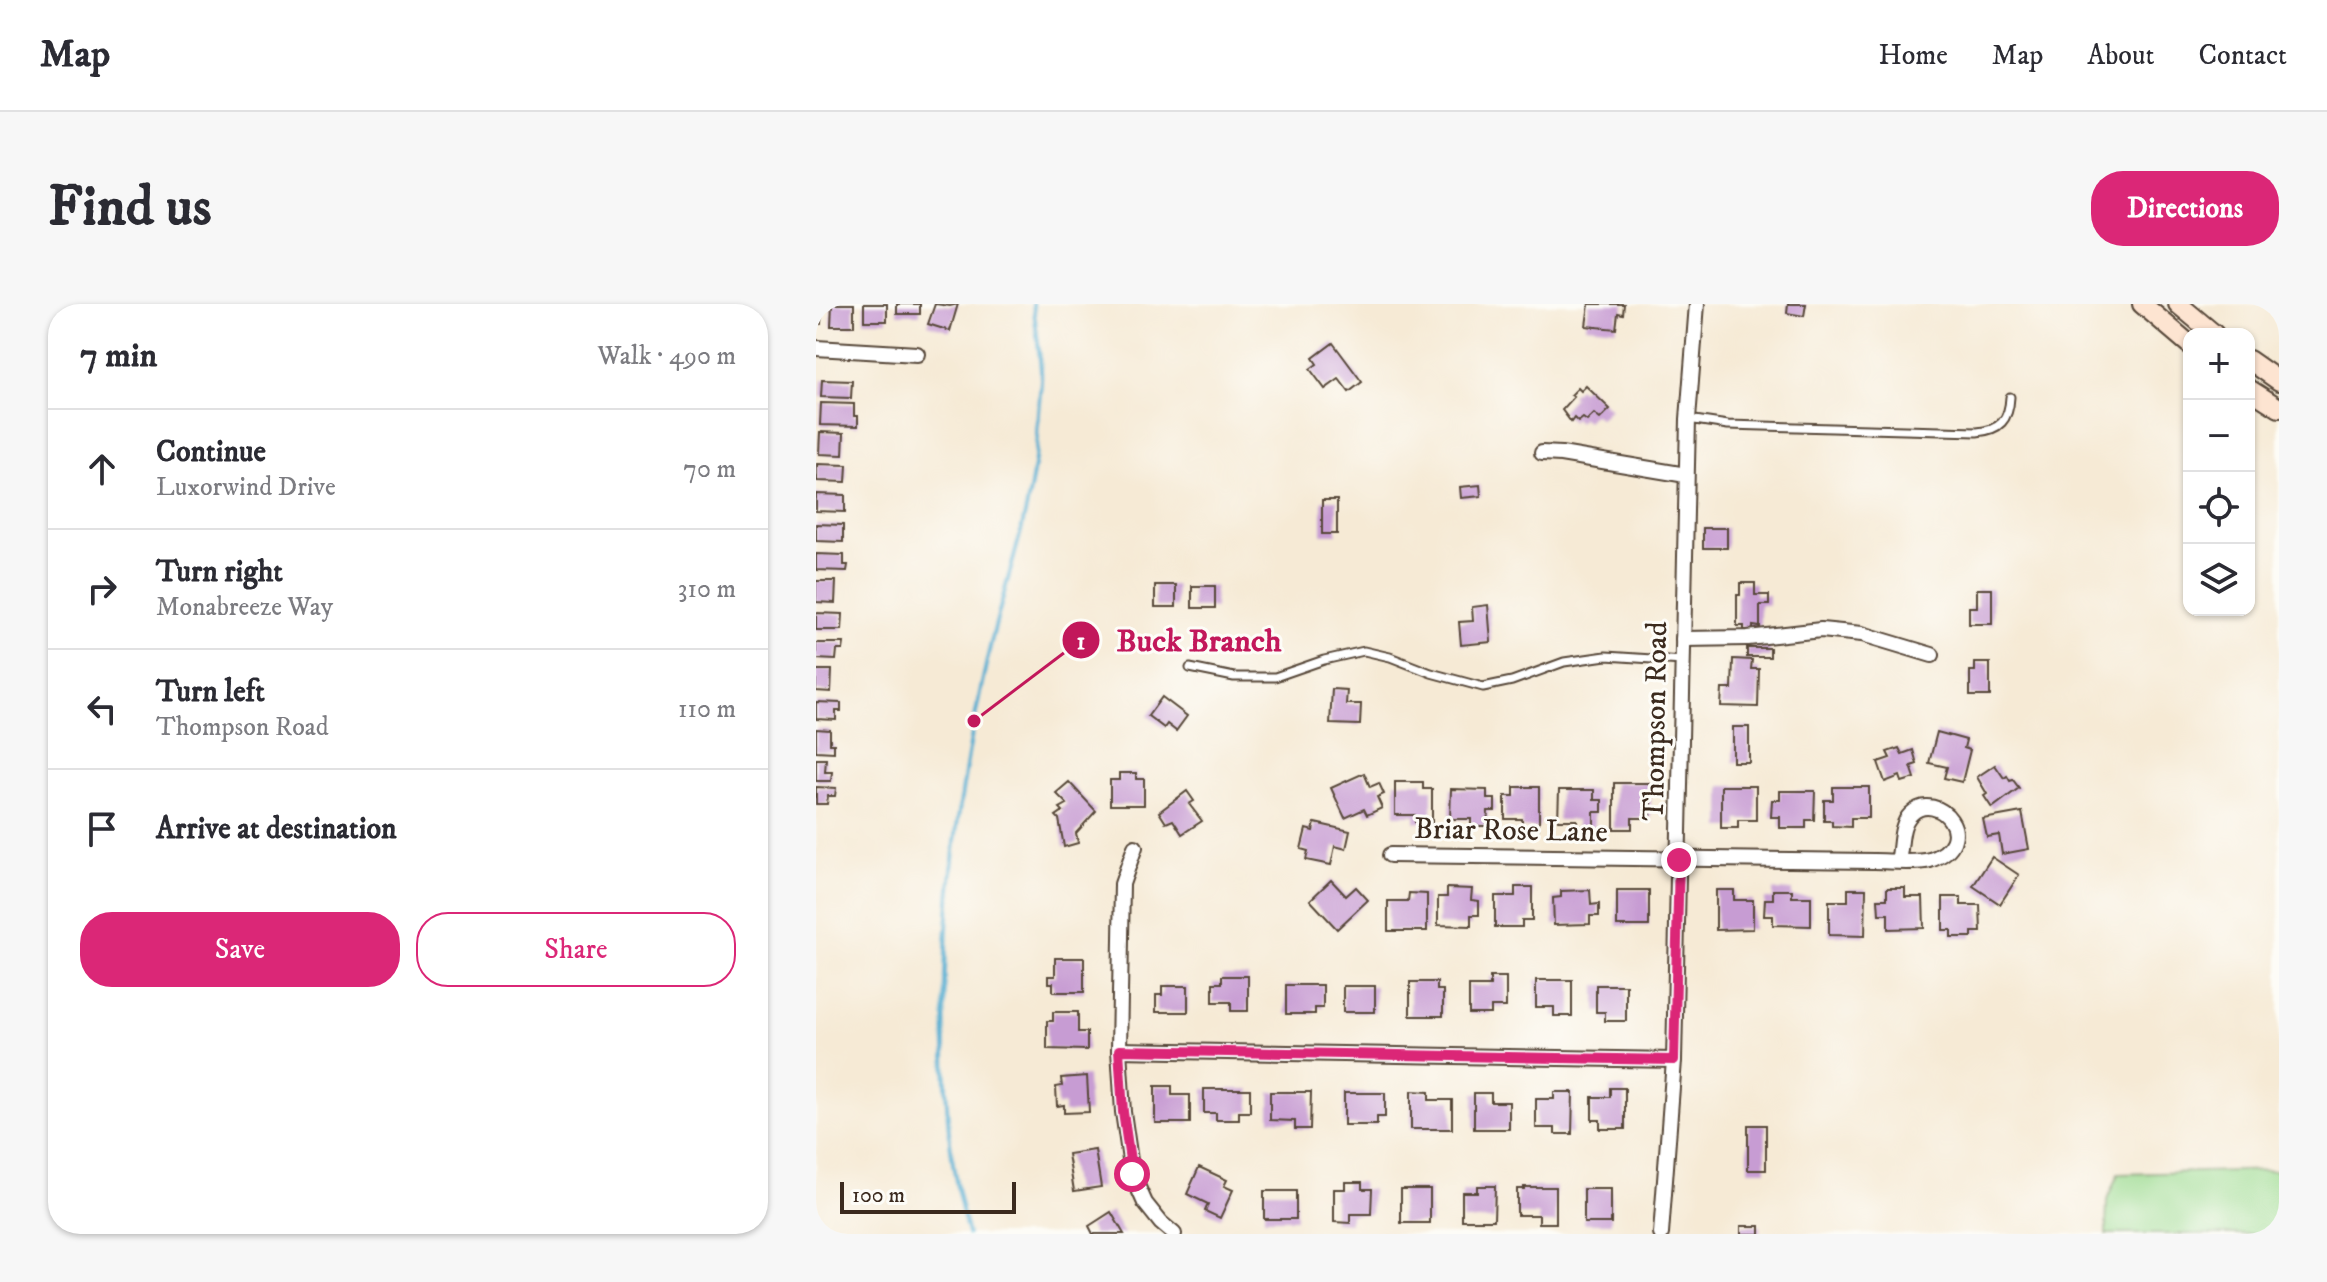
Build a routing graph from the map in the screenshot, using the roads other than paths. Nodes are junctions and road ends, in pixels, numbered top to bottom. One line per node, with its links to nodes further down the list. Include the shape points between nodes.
1 (1697, 304): 13 (street, Thompson Road)
2 (2142, 304): 5 (main road)
3 (2178, 304): 4 (main road)
4 (2207, 328)
5 (2183, 339)
6 (816, 348): 7 (street)
7 (917, 354)
8 (2255, 364): 9 (main road)
9 (2279, 381)
10 (2255, 393): 12 (main road)
11 (2010, 397): 13 (lane, via 2002,425 1977,432 1728,425)
12 (2279, 408)
13 (1688, 419): 15 (street, Thompson Road)
14 (1542, 453): 15 (street)
15 (1686, 475): 16 (street, Thompson Road)
16 (1683, 639): 17 (street, via 1821,630 1862,634); 18 (street, Thompson Road)
17 (1932, 655)
18 (1683, 661): 19 (lane, via 1606,656 1564,662 1483,687 1364,651 1275,677 1234,677); 22 (street, Thompson Road)
19 (1190, 668)
20 (1135, 847): 24 (street, via 1122,884)
21 (1390, 855): 22 (street, Briar Rose Lane)
22 (1679, 860): 23 (street, Briar Rose Lane); 25 (street, Thompson Road)
23 (1898, 861): 23 (street, via 1927,861 1947,851 1953,842 1953,821 1938,809 1916,810 1903,828)
24 (1119, 1050): 25 (street); 26 (street, via 1132,1174 1145,1203)
25 (1674, 1060): 27 (street, Thompson Road)
26 (1174, 1234)
27 (1661, 1234)

